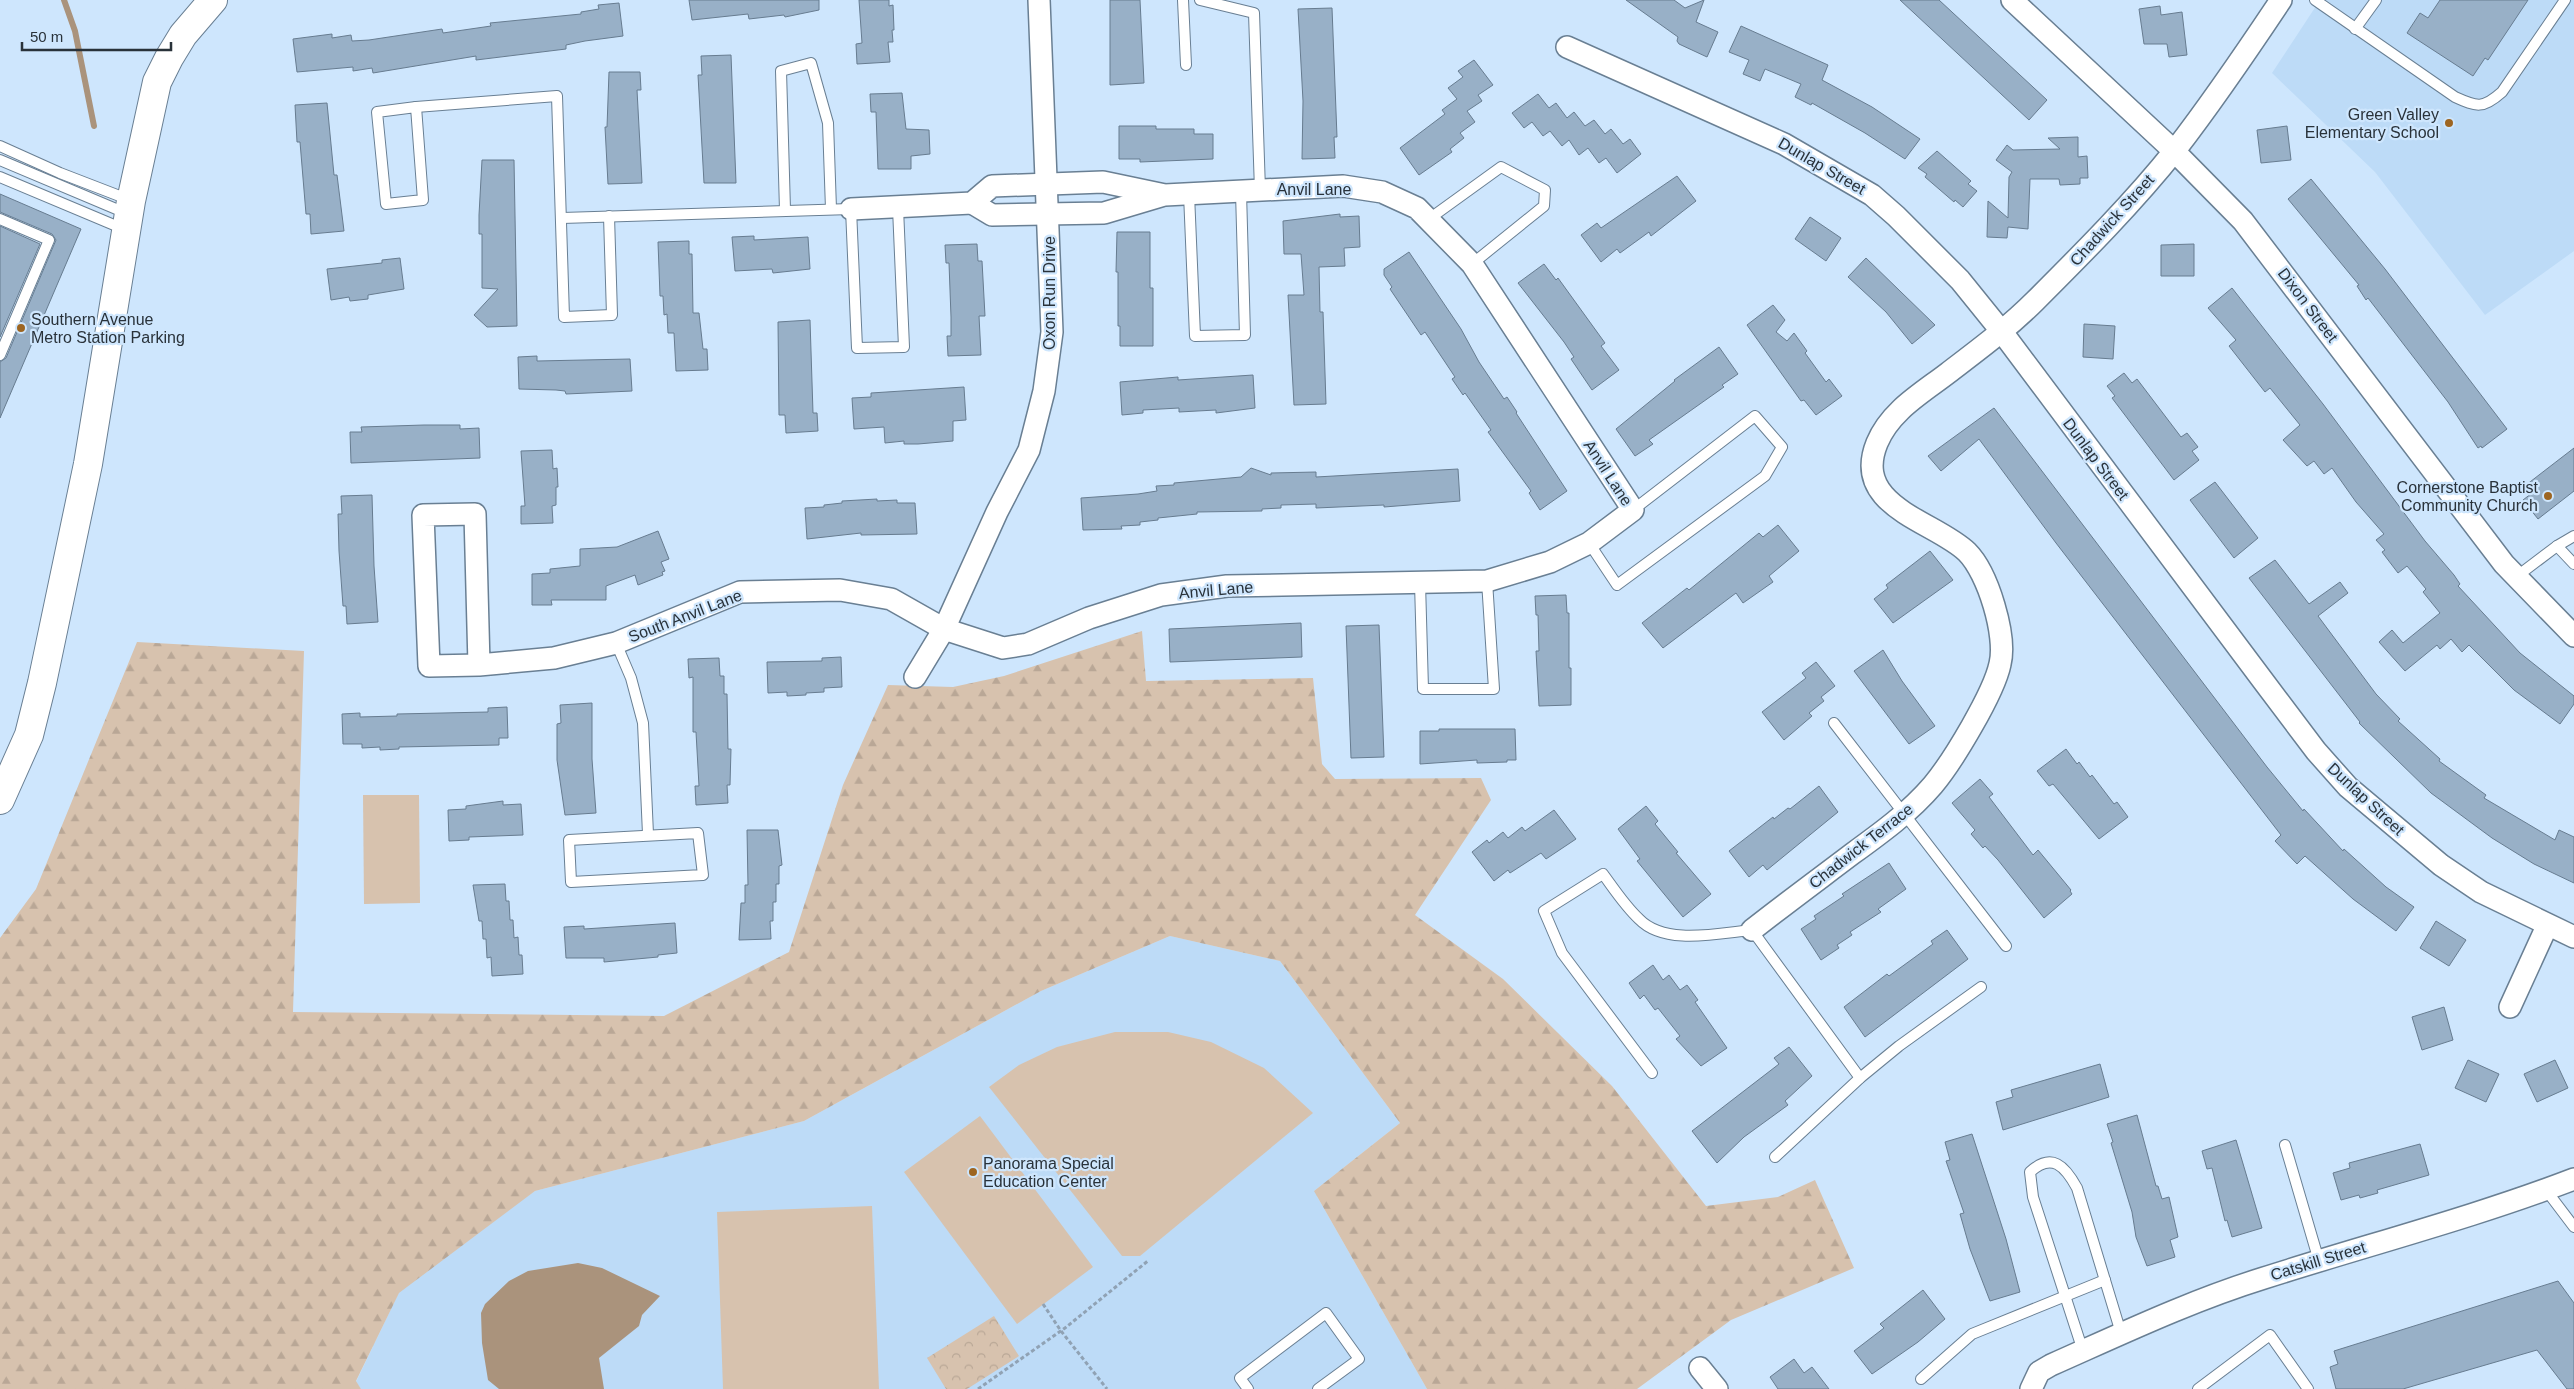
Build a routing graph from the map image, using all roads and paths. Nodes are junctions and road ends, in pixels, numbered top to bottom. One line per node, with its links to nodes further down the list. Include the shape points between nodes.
1 (213, 0): 26 (street, via 183,35 158,82)
2 (1039, 0): 18 (street, Oxon Run Drive)
3 (1183, 0): 12 (lane)
4 (1200, 0): 19 (lane, via 1254,12)
5 (2012, 0): 15 (street, Dixon Street)
6 (2281, 0): 15 (street, Chadwick Street, via 2230,77)
7 (2314, 0): 10 (lane)
8 (2376, 0): 10 (lane)
9 (2565, 0): 10 (lane, via 2502,92 2490,103 2474,106 2455,97)
10 (2355, 29)
11 (1567, 47): 33 (street, Dunlap Street, via 1784,144 1872,195 1960,280)
12 (1186, 64)
13 (416, 107): 13 (lane, via 377,112 386,204 423,200); 29 (lane, via 557,96)
14 (0, 146): 26 (lane, via 60,173)
15 (2174, 151): 33 (street, Chadwick Street, via 2084,252); 41 (street, Dixon Street, via 2243,221)
16 (0, 160): 26 (lane)
17 (0, 177): 26 (lane)
18 (1047, 184): 21 (street, Anvil Lane, via 1103,182); 22 (street, Anvil Lane, via 992,186); 27 (street, Oxon Run Drive)
19 (1250, 191): 20 (street, Anvil Lane); 20 (lane, via 1245,335 1194,336); 31 (street, Anvil Lane, via 1343,186 1382,192 1417,208)
20 (1189, 194): 21 (street, Anvil Lane)
21 (1165, 195): 27 (street, via 1104,213)
22 (972, 203): 23 (street); 27 (street, via 992,215)
23 (898, 208): 24 (street); 24 (lane, via 904,347 857,348)
24 (841, 209): 25 (lane); 25 (lane, via 828,123 811,63 781,71)
25 (785, 210): 28 (lane)
26 (128, 215): 50 (street, via 88,464 42,683 30,735)
27 (1048, 215): 44 (street, Oxon Run Drive, via 1052,332 1044,391 1029,450 996,512)
28 (609, 216): 29 (lane); 29 (lane, via 612,315 564,317)
29 (562, 218)
30 (0, 219): 34 (lane, via 49,240)
31 (1428, 219): 32 (street, Anvil Lane); 32 (lane, via 1500,167 1545,190 1544,206)
32 (1472, 264): 36 (street, Anvil Lane)
33 (2002, 332): 35 (street, Chadwick Street); 53 (street, Dunlap Street, via 2316,751 2348,787 2441,865 2481,892)
34 (0, 355)
35 (1906, 406): 51 (street, Chadwick Terrace, via 1888,421 1876,445 1872,467 1878,485 1893,507 1946,537 1968,554 1988,588 1996,612 2002,661 1965,736 1934,784)
36 (1633, 510): 38 (street, Anvil Lane); 38 (lane, via 1755,416 1782,447 1765,476 1617,585)
37 (2574, 536): 39 (lane)
38 (1590, 543): 42 (street, Anvil Lane, via 1550,562)
39 (2556, 546): 40 (lane); 41 (lane)
40 (2574, 564)
41 (2516, 577): 45 (street, Dixon Street)
42 (1487, 581): 43 (street, Anvil Lane); 43 (lane, via 1494,689 1422,689)
43 (1420, 583): 44 (street, Anvil Lane, via 1227,586 1161,595 1089,618 1028,644 1003,648)
44 (944, 630): 46 (street, South Anvil Lane, via 891,599 840,590 740,592); 48 (street, Oxon Run Drive)
45 (2574, 636)
46 (616, 643): 47 (street, South Anvil Lane, via 554,658); 52 (lane, via 631,678 643,723)
47 (479, 665): 47 (street, South Anvil Lane, via 428,666 423,515 475,514)
48 (915, 678)
49 (1834, 722): 51 (lane)
50 (0, 800)
51 (1904, 815): 54 (street, Chadwick Terrace); 56 (lane)
52 (648, 834): 52 (lane, via 569,840 571,882 703,875 698,833)
53 (2547, 926): 55 (street, Dunlap Street); 58 (street)
54 (1752, 930): 59 (lane, via 1684,935 1659,931 1640,920 1603,874 1544,911 1562,953); 60 (lane)
55 (2574, 937)
56 (2006, 946)
57 (1981, 987): 60 (lane)
58 (2510, 1007)
59 (1652, 1073)
60 (1860, 1078): 62 (lane)
61 (2285, 1145): 67 (lane)
62 (1775, 1157)
63 (2574, 1179): 64 (street, Catskill Street)
64 (2546, 1190): 65 (lane); 67 (street, Catskill Street)
65 (2574, 1227)
66 (1149, 1260): 71 (path)
67 (2319, 1261): 72 (street, Catskill Street, via 2262,1278)
68 (2105, 1280): 69 (lane); 69 (lane, via 2077,1188 2067,1170 2053,1162 2039,1163 2030,1172 2032,1190); 72 (lane)
69 (2065, 1296): 73 (lane); 75 (lane, via 1972,1334)
70 (1043, 1304): 71 (path)
71 (1060, 1331): 76 (path); 77 (path)
72 (2121, 1333): 73 (street, Catskill Street)
73 (2075, 1355): 81 (street, Catskill Street, via 2039,1372)
74 (1700, 1368): 80 (street)
75 (1921, 1379)
76 (978, 1389)
77 (1107, 1389)
78 (1248, 1389): 79 (lane, via 1240,1378 1326,1313 1358,1359)
79 (1318, 1389)
80 (1717, 1389)
81 (2031, 1389)
82 (2198, 1389): 83 (lane, via 2270,1335)
83 (2308, 1389)

